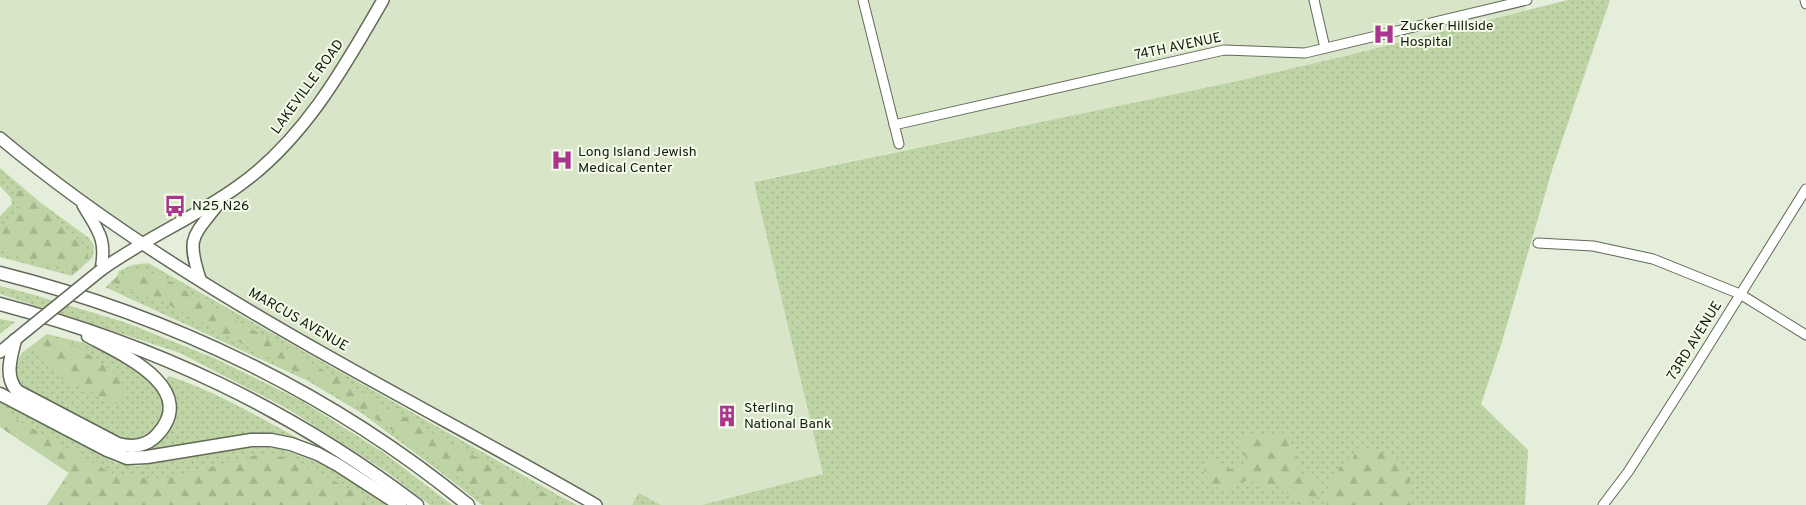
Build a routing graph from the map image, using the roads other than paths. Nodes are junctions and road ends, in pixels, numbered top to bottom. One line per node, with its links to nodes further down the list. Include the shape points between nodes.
1 (383, 0): 10 (main road, LAKEVILLE ROAD, via 331,86 304,123 254,175)
2 (863, 0): 6 (street)
3 (1314, 0): 5 (street)
4 (1527, 0): 5 (street, 74TH AVENUE)
5 (1325, 48): 6 (street, 74TH AVENUE, via 1305,53 1224,50)
6 (894, 125): 8 (street)
7 (0, 138): 11 (main road, MARCUS AVENUE)
8 (899, 144)
9 (1806, 189): 17 (street, 73RD AVENUE)
10 (224, 196): 12 (main road, LAKEVILLE ROAD); 16 (main road, via 192,241)
11 (82, 202): 12 (main road, MARCUS AVENUE); 14 (main road, via 103,243)
12 (144, 243): 14 (main road, LAKEVILLE ROAD); 16 (main road, MARCUS AVENUE)
13 (1538, 243): 17 (street, via 1592,246 1653,259)
14 (101, 270): 23 (main road, LAKEVILLE ROAD, bridge)
15 (0, 273): 28 (highway, via 138,316 254,366 371,434)
16 (200, 279): 29 (main road, MARCUS AVENUE, via 259,316)
17 (1740, 294): 22 (street); 30 (street, 73RD AVENUE, via 1653,434)
18 (0, 304): 20 (highway)
19 (0, 310): 20 (highway)
20 (28, 312): 21 (highway)
21 (62, 321): 23 (highway, via 130,360 160,383 167,396 169,411 165,424 151,440 135,446 118,444 17,391 9,375); 27 (highway, via 139,348 229,388 317,437)
22 (1806, 336)
23 (15, 340): 24 (main road, LAKEVILLE ROAD)
24 (0, 352)
25 (0, 394): 26 (highway, via 127,458 147,458 251,440 291,444 338,465)
26 (400, 505)
27 (417, 505)
28 (468, 505)
29 (596, 505)
30 (1603, 505)

